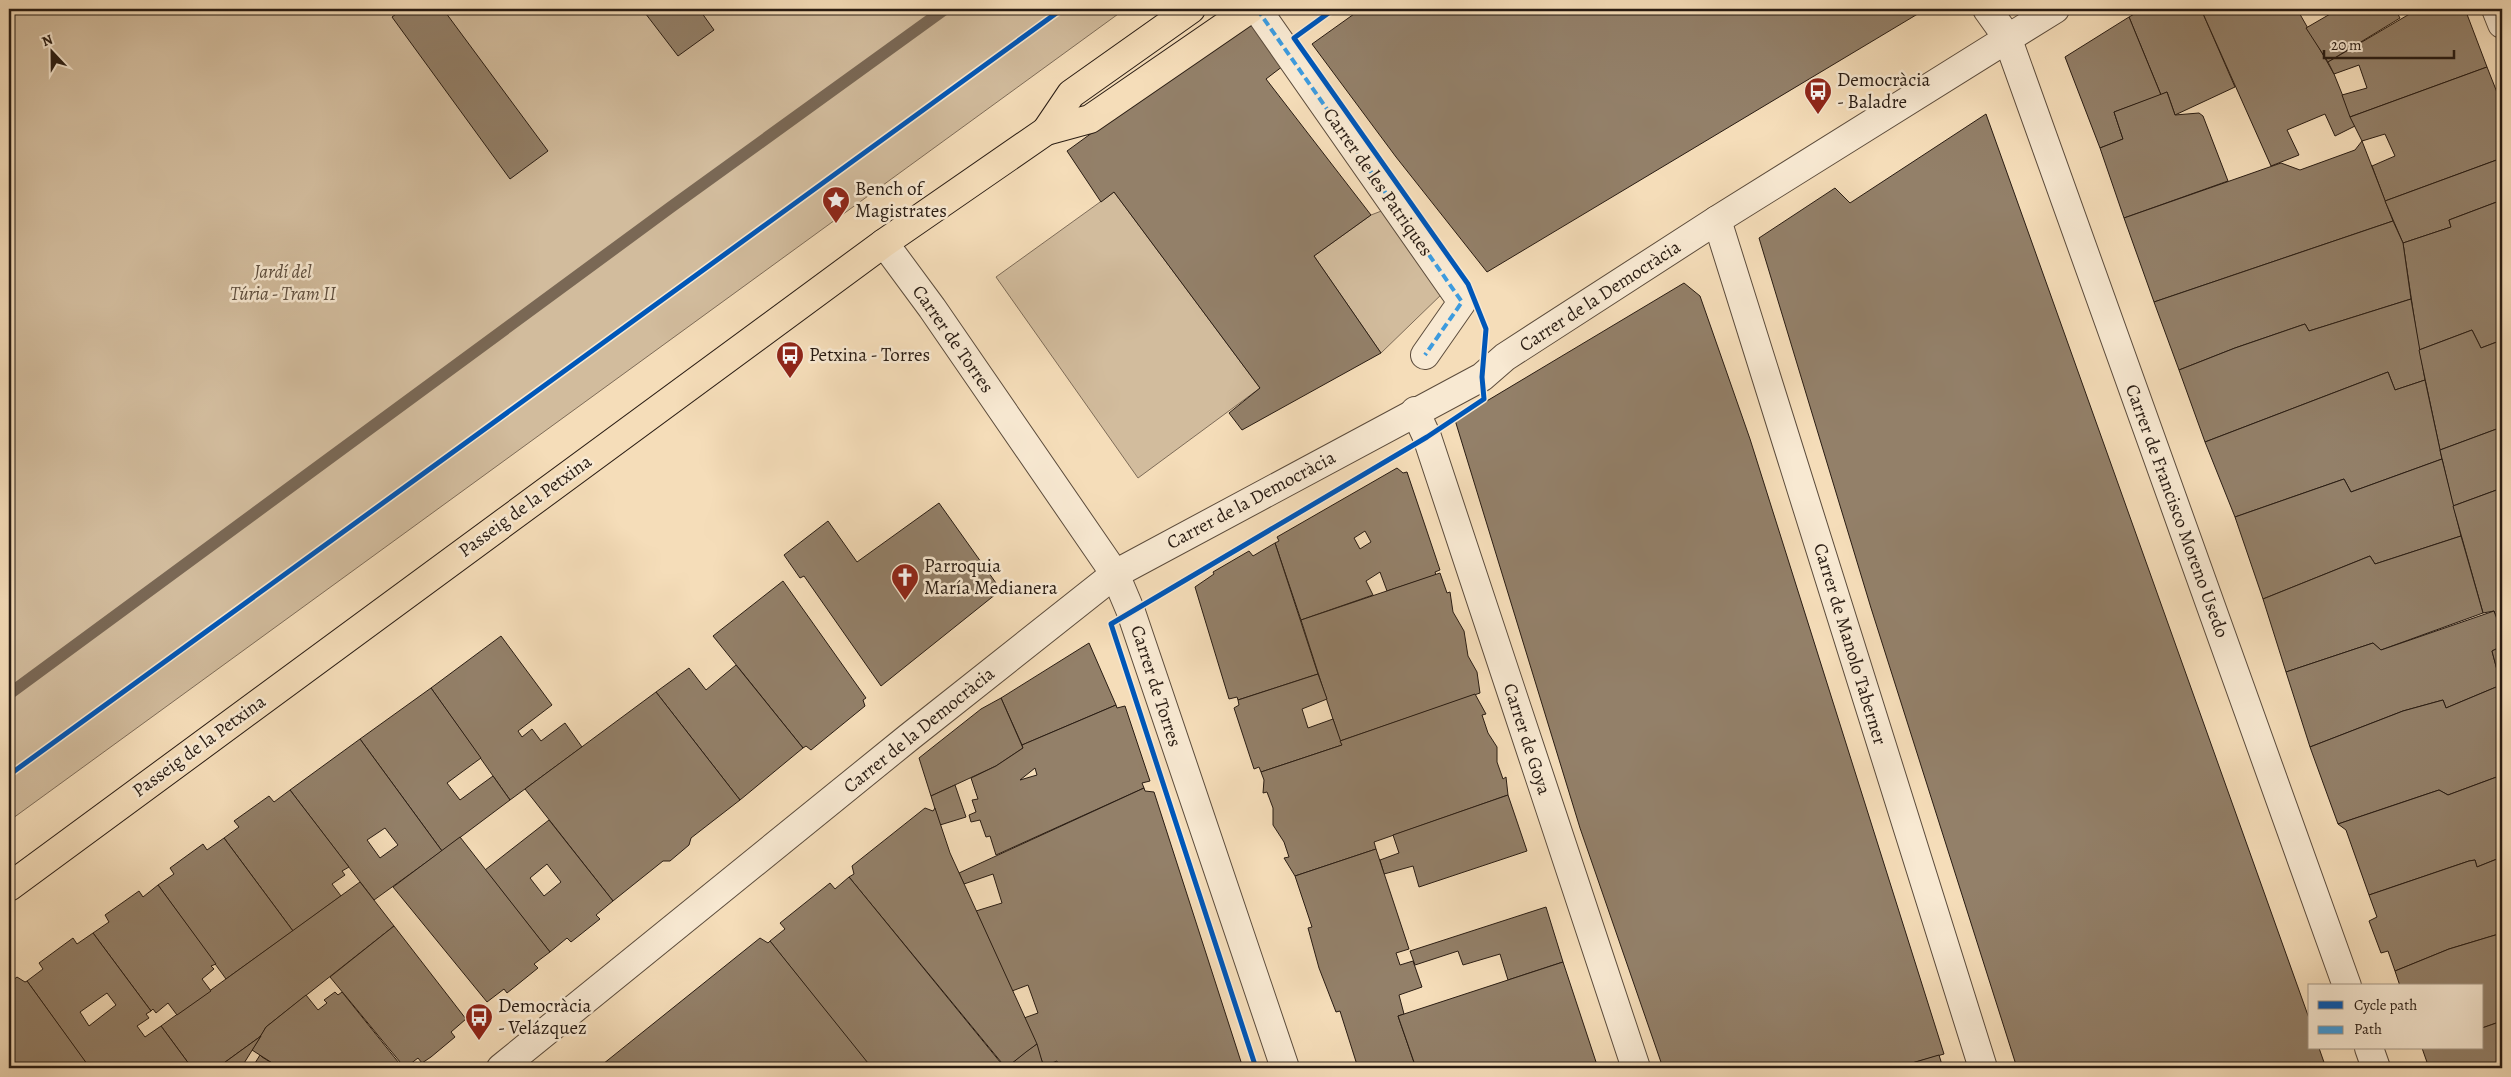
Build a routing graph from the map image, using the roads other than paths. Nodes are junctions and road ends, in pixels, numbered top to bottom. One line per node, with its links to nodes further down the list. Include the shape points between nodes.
1 (1191, 9): 9 (main road, Passeig de la Petxina, via 1071,94)
2 (1250, 9): 9 (main road, Passeig de la Petxina, via 1090,119)
3 (1257, 9): 12 (street, Carrer de les Patriques, via 1462,302)
4 (1987, 9): 8 (street, Carrer de Francisco Moreno Usedo)
5 (2055, 9): 8 (street, Carrer de la Democràcia)
6 (2496, 9): 7 (street)
7 (2502, 24)
8 (2007, 37): 10 (street, Carrer de la Democràcia); 16 (street, Carrer de Francisco Moreno Usedo)
9 (1046, 131): 11 (main road, Passeig de la Petxina)
10 (1717, 220): 13 (street, Carrer de la Democràcia, via 1505,357 1482,377); 21 (street, Carrer de Manolo Taberner)
11 (884, 242): 14 (street, Carrer de Torres); 15 (main road, Passeig de la Petxina)
12 (1425, 355)
13 (1416, 411): 14 (street, Carrer de la Democràcia); 20 (street, Carrer de Goya)
14 (1115, 574): 18 (street, Carrer de la Democràcia); 19 (street, Carrer de Torres, via 1132,612)
15 (9, 887)
16 (2346, 984)
17 (2370, 1050): 22 (street)
18 (501, 1068)
19 (1285, 1068)
20 (1636, 1068)
21 (1983, 1068)
22 (2376, 1068)

